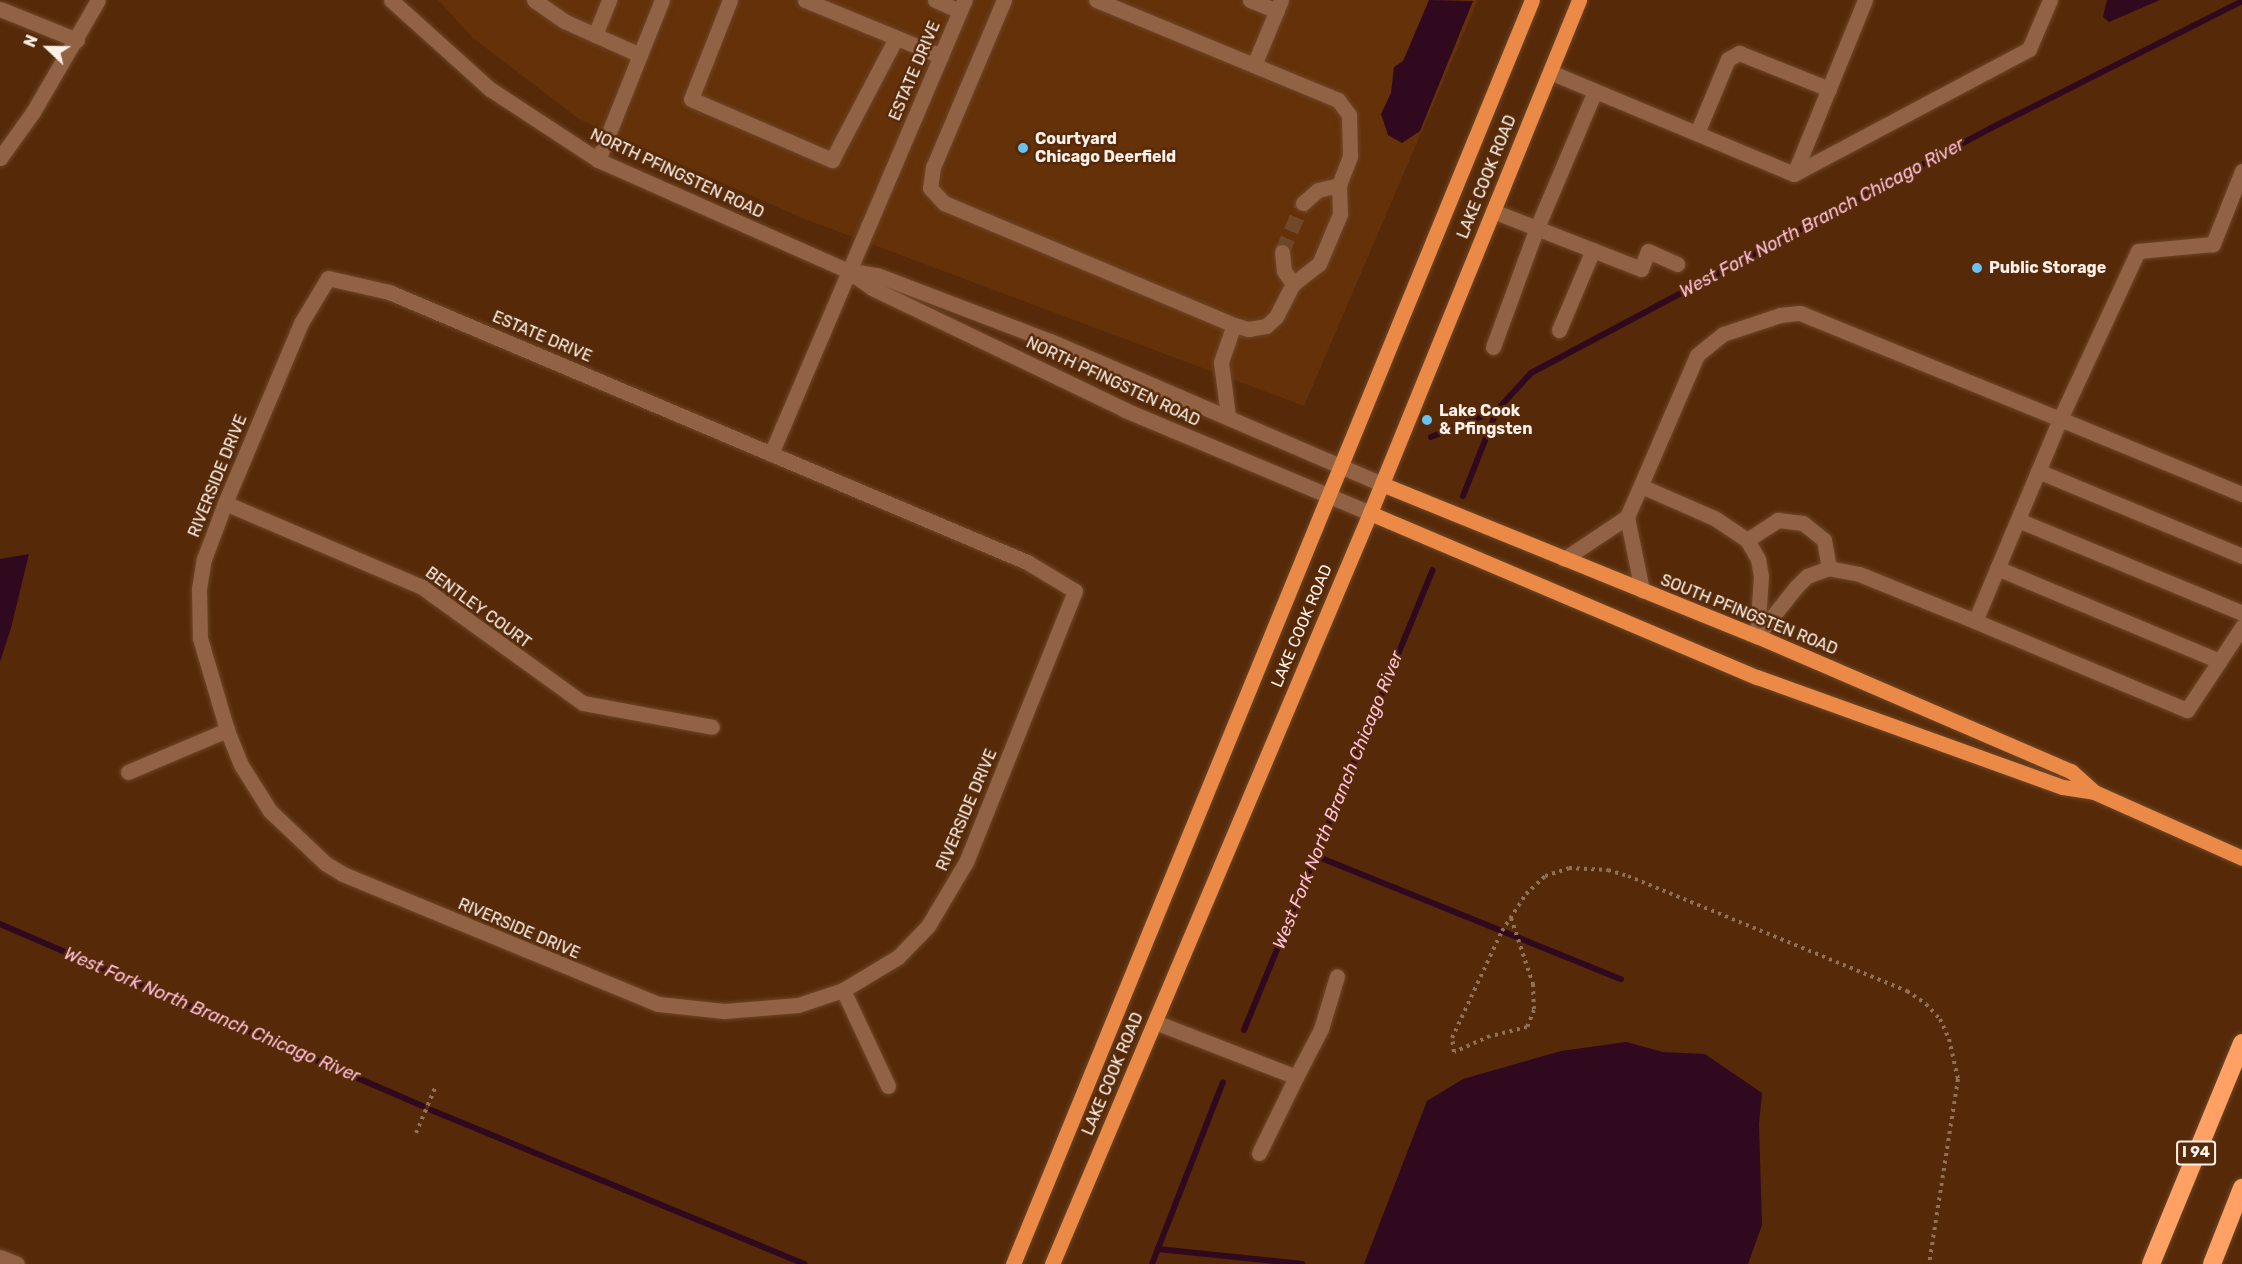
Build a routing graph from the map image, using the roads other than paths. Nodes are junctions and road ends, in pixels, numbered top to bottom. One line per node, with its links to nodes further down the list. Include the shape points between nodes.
1 (98, 0): 21 (street)
2 (391, 0): 30 (street, NORTH PFINGSTEN ROAD, via 490,89)
3 (609, 0): 19 (street)
4 (662, 0): 22 (street)
5 (730, 0): 20 (street, via 691,99 832,160)
6 (805, 0): 20 (street)
7 (935, 0): 16 (street)
8 (1004, 0): 43 (street, via 933,167 930,188 944,203)
9 (1096, 0): 24 (street)
10 (1250, 0): 17 (street)
11 (1532, 0): 49 (main road, LAKE COOK ROAD)
12 (1579, 0): 25 (main road, LAKE COOK ROAD)
13 (1865, 0): 26 (street)
14 (2049, 0): 32 (street, via 2029,49)
15 (540, 2): 19 (street)
16 (962, 5): 23 (street, ESTATE DRIVE)
17 (1279, 5): 24 (street)
18 (0, 9): 21 (street)
19 (595, 35): 22 (street)
20 (896, 38): 23 (street)
21 (77, 40): 29 (street)
22 (640, 55): 30 (street)
23 (941, 56): 40 (street, ESTATE DRIVE)
24 (1254, 65): 33 (street, via 1338,100 1349,115 1350,156)
25 (1550, 72): 27 (street); 35 (main road, LAKE COOK ROAD)
26 (1829, 89): 28 (street, via 1739,53 1728,59); 32 (street)
27 (1595, 91): 28 (street); 36 (street)
28 (1697, 134): 32 (street)
29 (0, 158)
30 (597, 160): 40 (street, NORTH PFINGSTEN ROAD)
31 (2242, 171): 47 (street, via 2213,244 2138,250)
32 (1794, 174)
33 (1339, 185): 34 (street, via 1318,190); 41 (street, via 1340,214 1318,264)
34 (1303, 203)
35 (1493, 211): 36 (street); 51 (main road, LAKE COOK ROAD)
36 (1536, 230): 37 (street); 45 (street)
37 (1593, 250): 39 (street, via 1641,269 1648,251); 44 (street)
38 (1282, 252): 41 (street, via 1284,271)
39 (1677, 264)
40 (849, 271): 46 (street, NORTH PFINGSTEN ROAD, via 877,275 1050,341); 48 (street, ESTATE DRIVE); 54 (street, NORTH PFINGSTEN ROAD, via 872,288 1125,410)
41 (1293, 284): 43 (street, via 1276,317 1266,326 1248,329)
42 (310, 309): 48 (street, ESTATE DRIVE, via 328,278 389,292); 55 (street, RIVERSIDE DRIVE)
43 (1234, 325): 46 (street, via 1221,362)
44 (1559, 330)
45 (1493, 347)
46 (1228, 416): 49 (street, NORTH PFINGSTEN ROAD)
47 (2060, 419): 50 (street); 52 (street, via 1800,313 1780,315 1723,334 1698,355); 53 (street)
48 (771, 454): 65 (street, ESTATE DRIVE, via 1027,562)
49 (1341, 466): 51 (street, NORTH PFINGSTEN ROAD); 54 (main road, LAKE COOK ROAD)
50 (2038, 471): 58 (street); 60 (street)
51 (1382, 484): 56 (main road, LAKE COOK ROAD); 61 (main road, SOUTH PFINGSTEN ROAD)
52 (1641, 486): 57 (street); 59 (street, via 1716,519)
53 (2242, 494)
54 (1328, 496): 56 (street, NORTH PFINGSTEN ROAD); 86 (main road, LAKE COOK ROAD)
55 (225, 503): 71 (street, BENTLEY COURT, via 422,587 583,703); 72 (street, RIVERSIDE DRIVE, via 204,560 198,617 200,638)
56 (1370, 513): 74 (main road, SOUTH PFINGSTEN ROAD, via 1757,677 2063,787); 78 (main road, LAKE COOK ROAD)
57 (1626, 517): 61 (street); 64 (street)
58 (2018, 520): 63 (street); 66 (street)
59 (1747, 540): 62 (street, via 1778,520 1803,523 1824,540); 69 (street, via 1758,559 1761,576)
60 (2242, 556)
61 (1564, 559): 64 (main road, SOUTH PFINGSTEN ROAD)
62 (1829, 568): 67 (street, via 1859,574); 69 (street, via 1807,576 1796,586)
63 (1997, 568): 67 (street); 70 (street)
64 (1642, 590): 69 (main road, SOUTH PFINGSTEN ROAD)
65 (1075, 591): 77 (street, RIVERSIDE DRIVE, via 957,881 928,926 898,957)
66 (2242, 614)
67 (1975, 621): 70 (street, via 2187,710)
68 (2242, 627): 70 (street)
69 (1757, 636): 74 (main road, SOUTH PFINGSTEN ROAD, via 2071,771)
70 (2219, 661)
71 (712, 727)
72 (227, 730): 73 (street); 77 (street, RIVERSIDE DRIVE, via 241,765 270,811 325,863 608,986 658,1004 724,1011 798,1005)
73 (128, 772)
74 (2094, 792): 75 (main road, SOUTH PFINGSTEN ROAD)
75 (2242, 858)
76 (1337, 976): 80 (street, via 1321,1029)
77 (843, 990): 81 (street)
78 (1155, 1022): 80 (street); 87 (main road, LAKE COOK ROAD)
79 (2242, 1043): 88 (highway, I 94)
80 (1296, 1077): 82 (street)
81 (888, 1086)
82 (1259, 1153)
83 (2242, 1188): 89 (highway)
84 (0, 1257): 85 (street)
85 (16, 1264)
86 (1013, 1264)
87 (1052, 1264)
88 (2151, 1264)
89 (2212, 1264)

